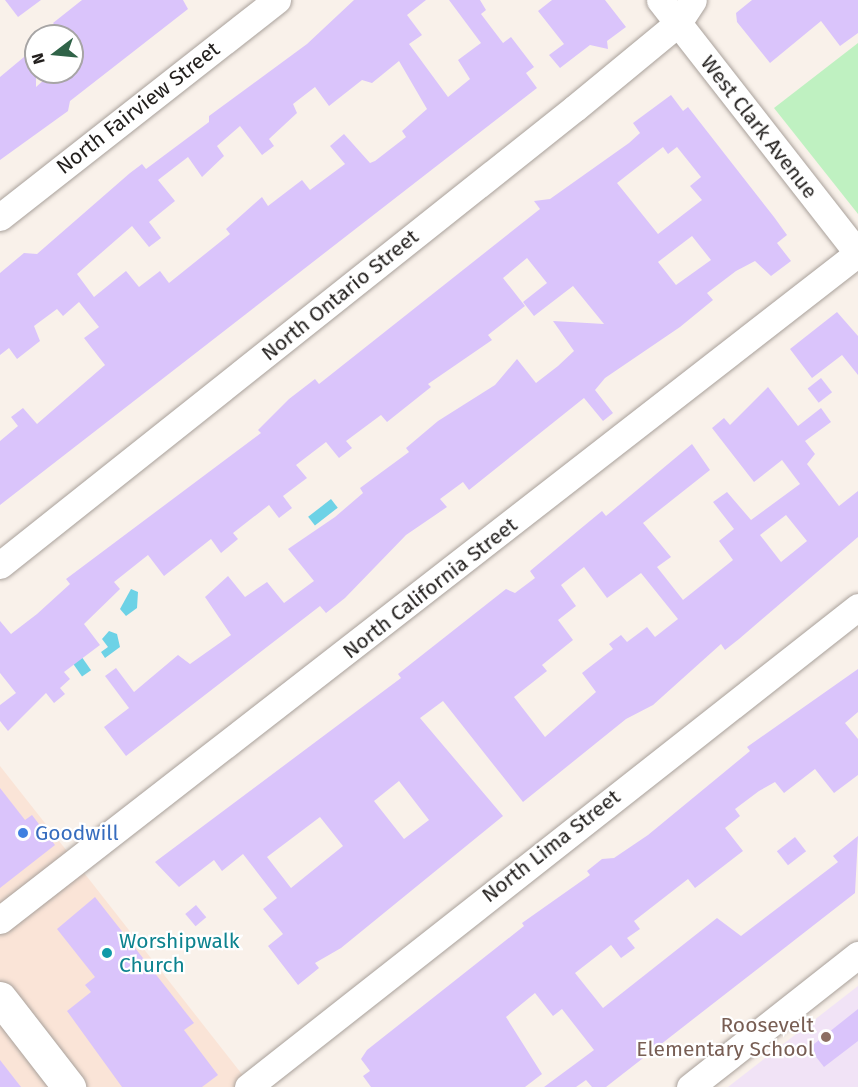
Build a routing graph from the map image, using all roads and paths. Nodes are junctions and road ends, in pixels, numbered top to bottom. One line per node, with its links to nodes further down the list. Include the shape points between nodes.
1 (277, 0): 5 (street, North Fairview Street)
2 (660, 0): 4 (street, West Clark Avenue)
3 (693, 0): 4 (street, North Ontario Street)
4 (678, 23): 6 (street, West Clark Avenue); 7 (street, North Ontario Street)
5 (0, 216)
6 (858, 253): 9 (street, North California Street)
7 (0, 565)
8 (858, 608): 13 (street, North Lima Street)
9 (0, 920)
10 (858, 955): 14 (street)
11 (0, 998): 12 (main road)
12 (69, 1087)
13 (248, 1087)
14 (690, 1087)

